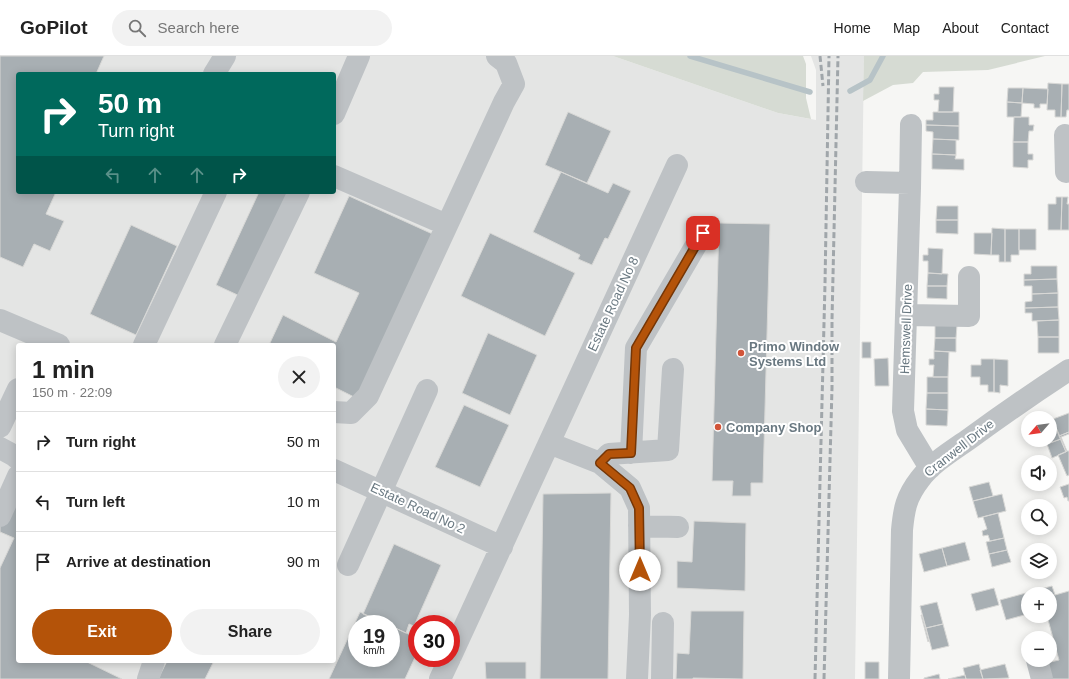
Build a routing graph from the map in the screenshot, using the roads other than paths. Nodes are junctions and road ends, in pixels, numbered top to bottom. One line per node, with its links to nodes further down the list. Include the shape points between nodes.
1 (225, 56): 4 (street)
2 (359, 56): 5 (street)
3 (497, 56): 15 (street, via 506,62 514,84)
4 (215, 72)
5 (336, 109)
6 (911, 125): 12 (street, Hemswell Drive)
7 (1061, 135): 9 (street)
8 (676, 165): 29 (street, Estate Road No 8)
9 (1066, 172)
10 (336, 177): 15 (street)
11 (866, 182): 12 (street)
12 (910, 183): 18 (street, Hemswell Drive)
13 (215, 194): 21 (street)
14 (298, 194): 22 (street)
15 (447, 225): 27 (street, via 368,396 351,413)
16 (703, 233): 31 (street, via 636,348)
17 (969, 277): 18 (street, via 970,316)
18 (907, 315): 34 (street, Hemswell Drive, via 903,411 907,430)
19 (0, 320): 20 (street)
20 (47, 342)
21 (145, 343)
22 (226, 343)
23 (673, 369): 31 (street, via 668,450)
24 (1069, 370): 34 (street, Cranwell Drive)
25 (427, 390): 37 (street)
26 (16, 393): 28 (street)
27 (336, 412)
28 (0, 427)
29 (550, 443): 33 (street); 41 (street, Estate Road No 8)
30 (0, 448): 32 (street)
31 (631, 453): 33 (street, via 609,454)
32 (16, 458)
33 (600, 463): 39 (street, via 630,488 639,508)
34 (930, 468): 52 (street, Cranwell Drive, via 911,493 904,509)
35 (336, 471): 37 (street, Estate Road No 2)
36 (16, 480): 38 (street)
37 (380, 491): 41 (street, Estate Road No 2); 42 (street)
38 (0, 516)
39 (639, 526): 40 (street); 50 (street, via 640,614)
40 (678, 527)
41 (502, 547): 44 (street, Estate Road No 8)
42 (348, 564)
43 (664, 623): 51 (street)
44 (460, 636)
45 (153, 663): 48 (street)
46 (445, 667): 49 (street, Estate Road No 8)
47 (1039, 667): 53 (street)
48 (148, 679)
49 (440, 679)
50 (637, 679)
51 (662, 679)
52 (899, 679)
53 (1042, 679)

